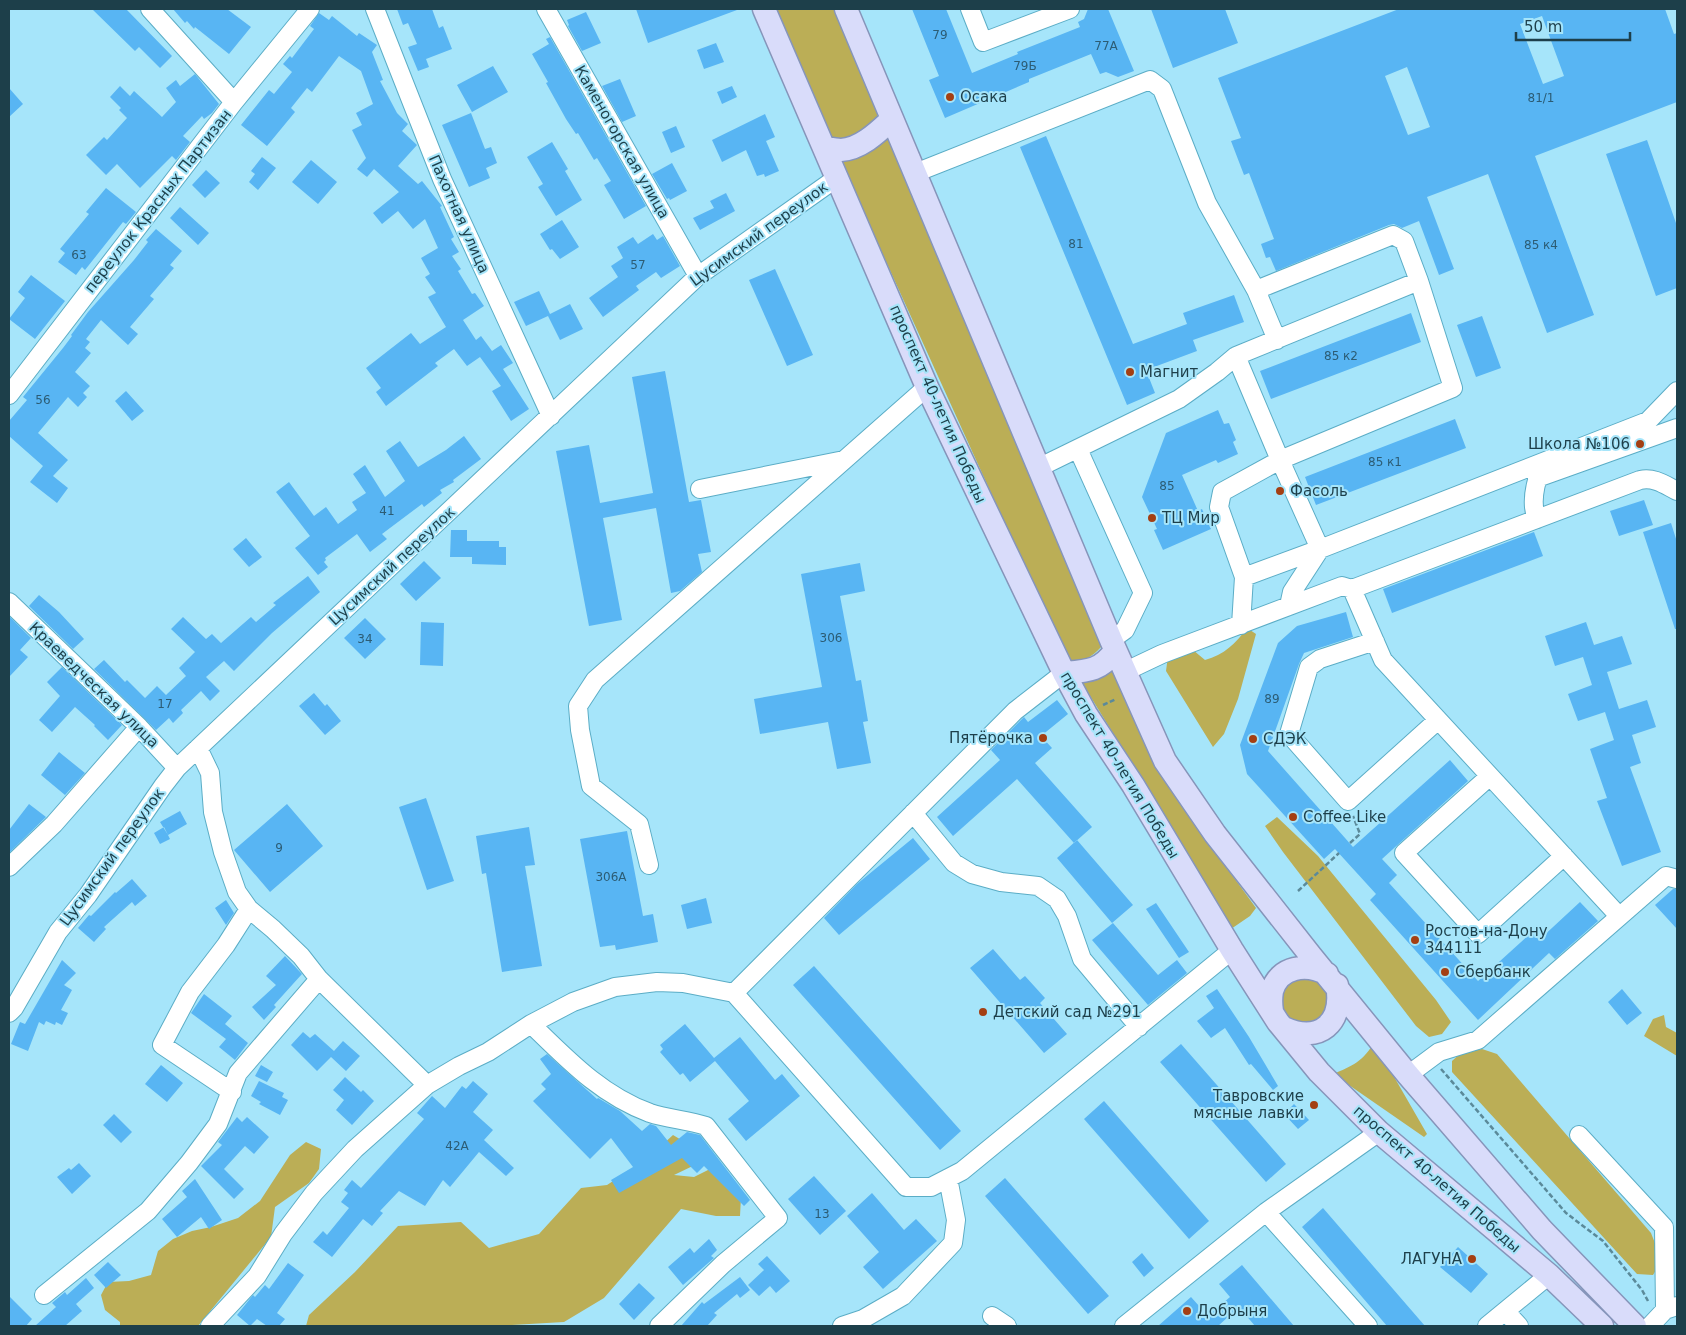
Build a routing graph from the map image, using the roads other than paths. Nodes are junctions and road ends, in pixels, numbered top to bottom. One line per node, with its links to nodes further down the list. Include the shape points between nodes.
1 (150, 9): 9 (street)
2 (310, 9): 9 (street, переулок Красных Партизан)
3 (375, 9): 22 (street, Пахотная улица, via 442,178)
4 (546, 9): 14 (street, Каменогорская улица)
5 (764, 9): 11 (main road, проспект 40-летия Победы)
6 (846, 9): 10 (main road, проспект 40-летия Победы)
7 (970, 9): 8 (street, via 983,42)
8 (1070, 9)
9 (234, 102): 21 (street, переулок Красных Партизан)
10 (892, 119): 11 (main road, via 861,143 844,150); 12 (main road, проспект 40-летия Победы)
11 (825, 148): 13 (main road, проспект 40-летия Победы)
12 (915, 174): 16 (street, via 1150,80 1162,89 1207,203); 27 (main road, проспект 40-летия Победы)
13 (838, 177): 14 (street, Цусимский переулок); 19 (main road, проспект 40-летия Победы)
14 (698, 276): 22 (street, Цусимский переулок)
15 (1419, 281): 16 (street, via 1404,241 1394,235); 17 (street); 26 (street, via 1453,388)
16 (1256, 290): 17 (street)
17 (1277, 340): 18 (street)
18 (1236, 356): 24 (street, via 1179,399); 26 (street)
19 (927, 387): 25 (street); 40 (main road, проспект 40-летия Победы)
20 (1677, 391): 28 (street, via 1648,421)
21 (9, 396)
22 (550, 416): 44 (street, Цусимский переулок)
23 (1677, 428): 28 (street)
24 (1078, 449): 27 (street); 39 (street, via 1143,593 1125,630)
25 (844, 460): 29 (street); 49 (street, via 595,680 578,706 591,786 639,824)
26 (1280, 460): 32 (street); 33 (street, via 1222,492 1219,507)
27 (1038, 468): 39 (main road, проспект 40-летия Победы)
28 (1540, 470): 31 (street, via 1533,508); 32 (street)
29 (700, 488)
30 (1677, 492): 31 (street, via 1655,480 1640,480)
31 (1537, 519): 34 (street)
32 (1320, 549): 33 (street); 36 (street, via 1292,592)
33 (1244, 576): 37 (street)
34 (1352, 589): 36 (street, via 1342,586); 38 (street)
35 (9, 602): 43 (street, Краеведческая улица)
36 (1289, 606): 37 (street)
37 (1241, 625): 41 (street, via 1162,654)
38 (1375, 641): 42 (street, via 1383,660); 42 (street, via 1320,658 1310,667 1288,734 1348,801)
39 (1113, 646): 40 (main road, via 1106,663 1084,671); 41 (main road, проспект 40-летия Победы)
40 (1064, 673): 47 (street, via 1014,711); 54 (main road, проспект 40-летия Победы)
41 (1128, 681): 56 (main road, проспект 40-летия Победы, via 1165,761 1215,834)
42 (1438, 720): 46 (street)
43 (139, 728): 45 (street, Краеведческая улица); 50 (street, via 54,824)
44 (198, 748): 45 (street, Цусимский переулок); 52 (street, via 210,773 213,812 223,852 237,892)
45 (178, 768): 58 (street, Цусимский переулок, via 58,932)
46 (1490, 776): 48 (street); 48 (street, via 1404,853 1478,934)
47 (913, 813): 57 (street); 61 (street, via 954,863 972,874 1001,882 1038,886 1057,899 1067,916 1082,959)
48 (1564, 856): 53 (street)
49 (649, 865)
50 (9, 867)
51 (1677, 879): 53 (street, via 1666,876)
52 (249, 909): 55 (street, via 301,956); 64 (street, via 190,992 162,1045)
53 (1619, 916): 62 (street, via 1478,1040 1440,1052)
54 (1232, 950): 59 (main road, проспект 40-летия Победы); 61 (street)
55 (319, 979): 63 (street); 64 (street, via 238,1073)
56 (1332, 979): 59 (main road, via 1310,967 1286,972 1272,992); 59 (main road, via 1338,1006 1326,1026 1315,1033 1304,1034); 62 (main road, проспект 40-летия Победы)
57 (734, 993): 60 (street, via 683,982 614,988 573,1002); 67 (street, via 906,1187 931,1187)
58 (9, 1013)
59 (1278, 1020): 65 (main road, проспект 40-летия Победы, via 1319,1072)
60 (531, 1024): 63 (street); 75 (street, via 578,1071 618,1099 652,1113 706,1126 778,1218 723,1264)
61 (1140, 1027): 67 (street, via 962,1171)
62 (1408, 1075): 83 (main road, проспект 40-летия Победы, via 1542,1230)
63 (427, 1085): 74 (street, via 355,1149 314,1193 257,1276)
64 (232, 1092): 70 (street, via 218,1124 148,1211)
65 (1379, 1132): 68 (street); 69 (main road, проспект 40-летия Победы)
66 (1579, 1135): 72 (street, via 1664,1227)
67 (948, 1178): 76 (street, via 956,1220 953,1243 903,1296 863,1319)
68 (1266, 1212): 78 (street); 79 (street)
69 (1549, 1275): 71 (street); 82 (main road, проспект 40-летия Победы)
70 (44, 1295)
71 (1506, 1311): 80 (street); 81 (street)
72 (1663, 1315)
73 (992, 1316): 77 (street)
74 (210, 1326)
75 (659, 1326)
76 (842, 1326)
77 (1007, 1326)
78 (1124, 1326)
79 (1368, 1326)
80 (1487, 1326)
81 (1520, 1326)
82 (1602, 1326)
83 (1635, 1326)

